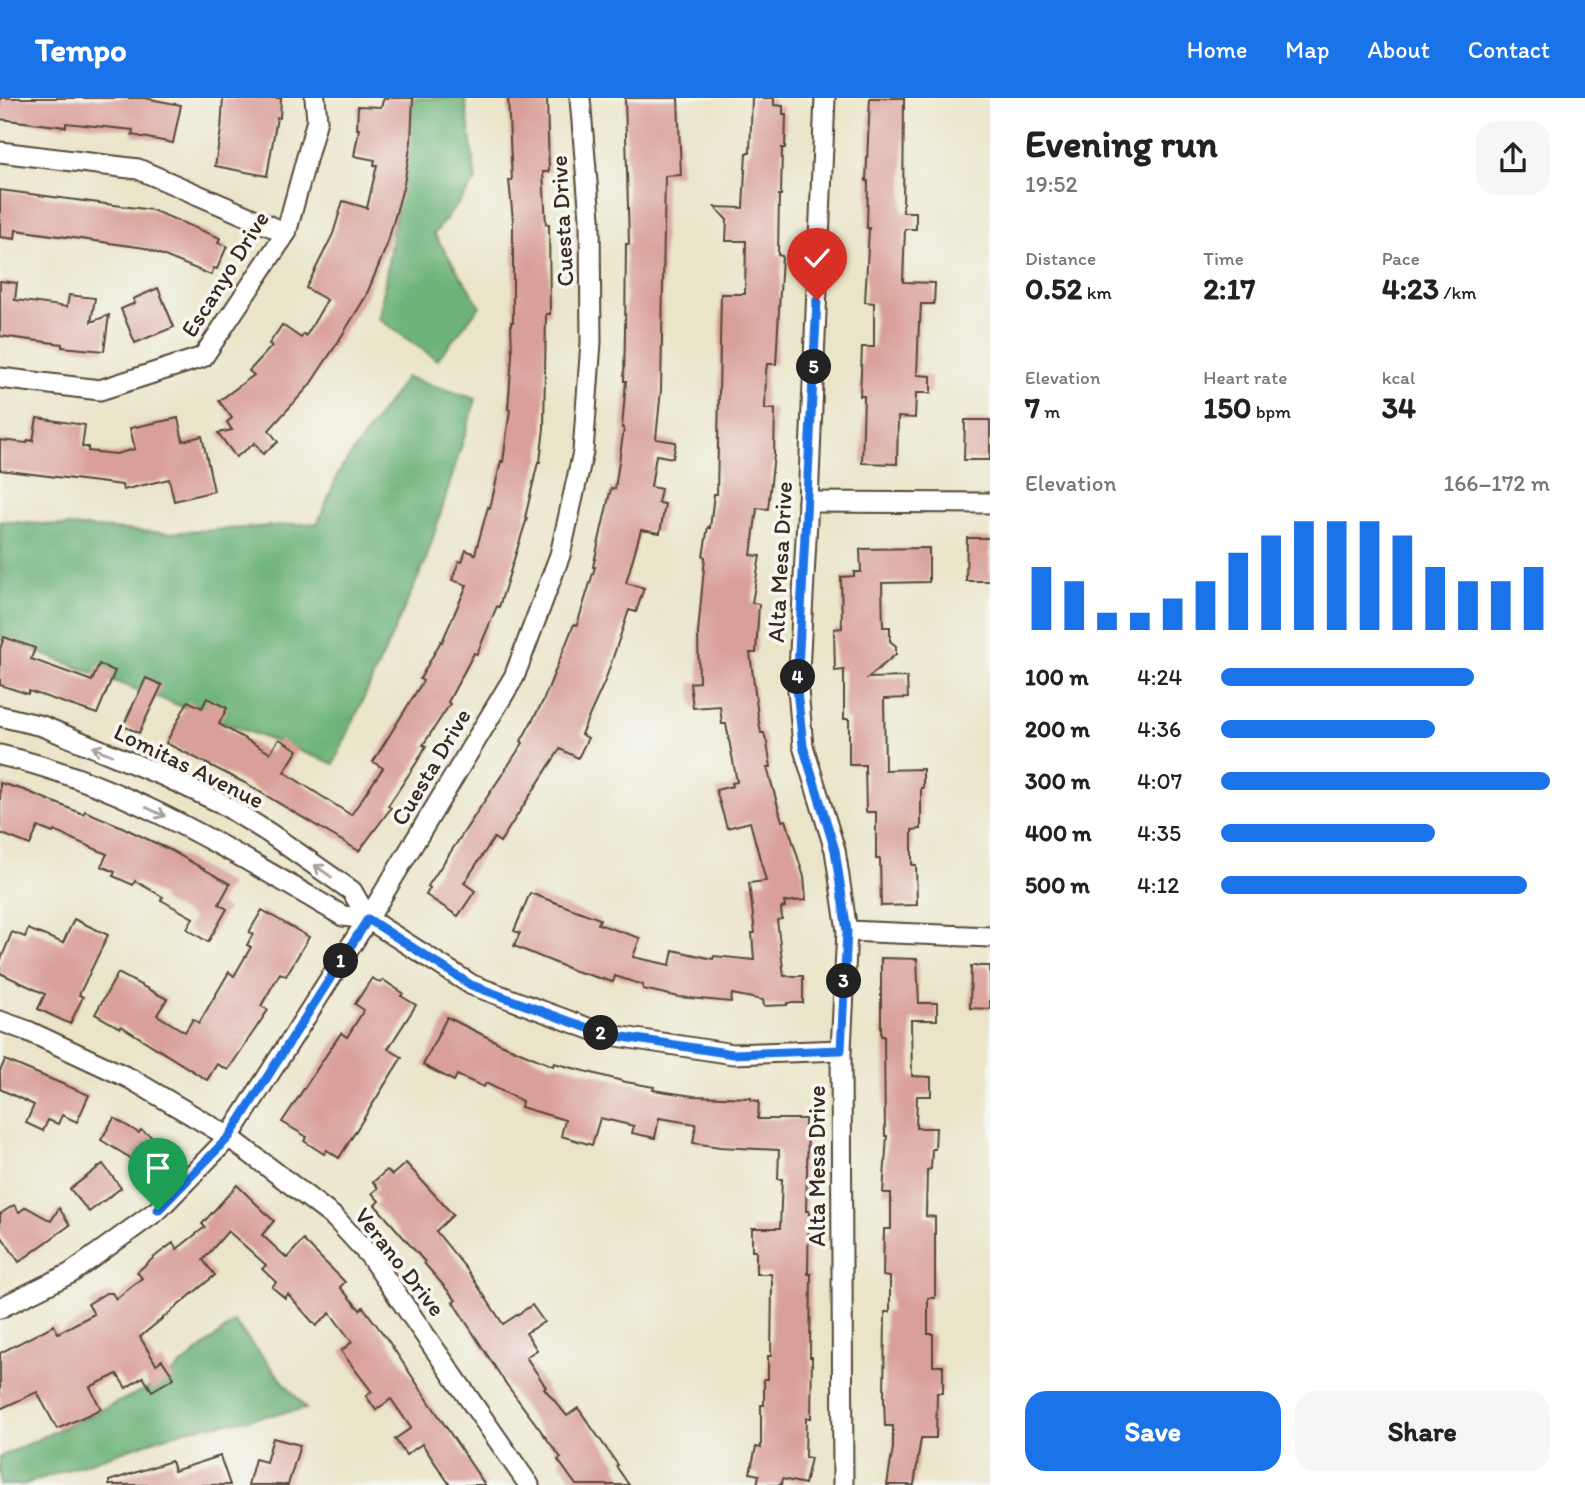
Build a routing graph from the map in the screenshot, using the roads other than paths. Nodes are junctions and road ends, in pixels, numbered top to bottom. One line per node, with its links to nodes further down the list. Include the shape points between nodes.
1 (315, 98): 5 (street, Escanyo Drive, via 317,120)
2 (580, 98): 11 (street, Cuesta Drive, via 590,218 591,342 583,452 560,555 514,677)
3 (825, 98): 7 (street, Alta Mesa Drive)
4 (0, 152): 5 (street, via 138,169)
5 (286, 233): 6 (street, Escanyo Drive, via 203,357 100,390)
6 (0, 378)
7 (808, 502): 8 (street); 12 (street, Alta Mesa Drive, via 797,690 803,746 835,850)
8 (990, 503)
9 (0, 716): 11 (street, Lomitas Avenue, one-way to 9, via 352,891 221,803 42,726)
10 (0, 755): 11 (street, Lomitas Avenue, one-way to 11, via 25,760 151,810 205,835 343,916)
11 (368, 919): 15 (street, Lomitas Avenue, via 471,985 604,1034 733,1054); 16 (street, Cuesta Drive)
12 (847, 931): 13 (street); 15 (street, Alta Mesa Drive)
13 (990, 937)
14 (0, 1021): 16 (street, Verano Drive, via 131,1079)
15 (841, 1050): 19 (street, Alta Mesa Drive)
16 (229, 1137): 17 (street, Cuesta Drive, via 158,1210 71,1273); 18 (street, Verano Drive, via 335,1218 370,1256)
17 (0, 1307)
18 (528, 1485)
19 (844, 1485)

